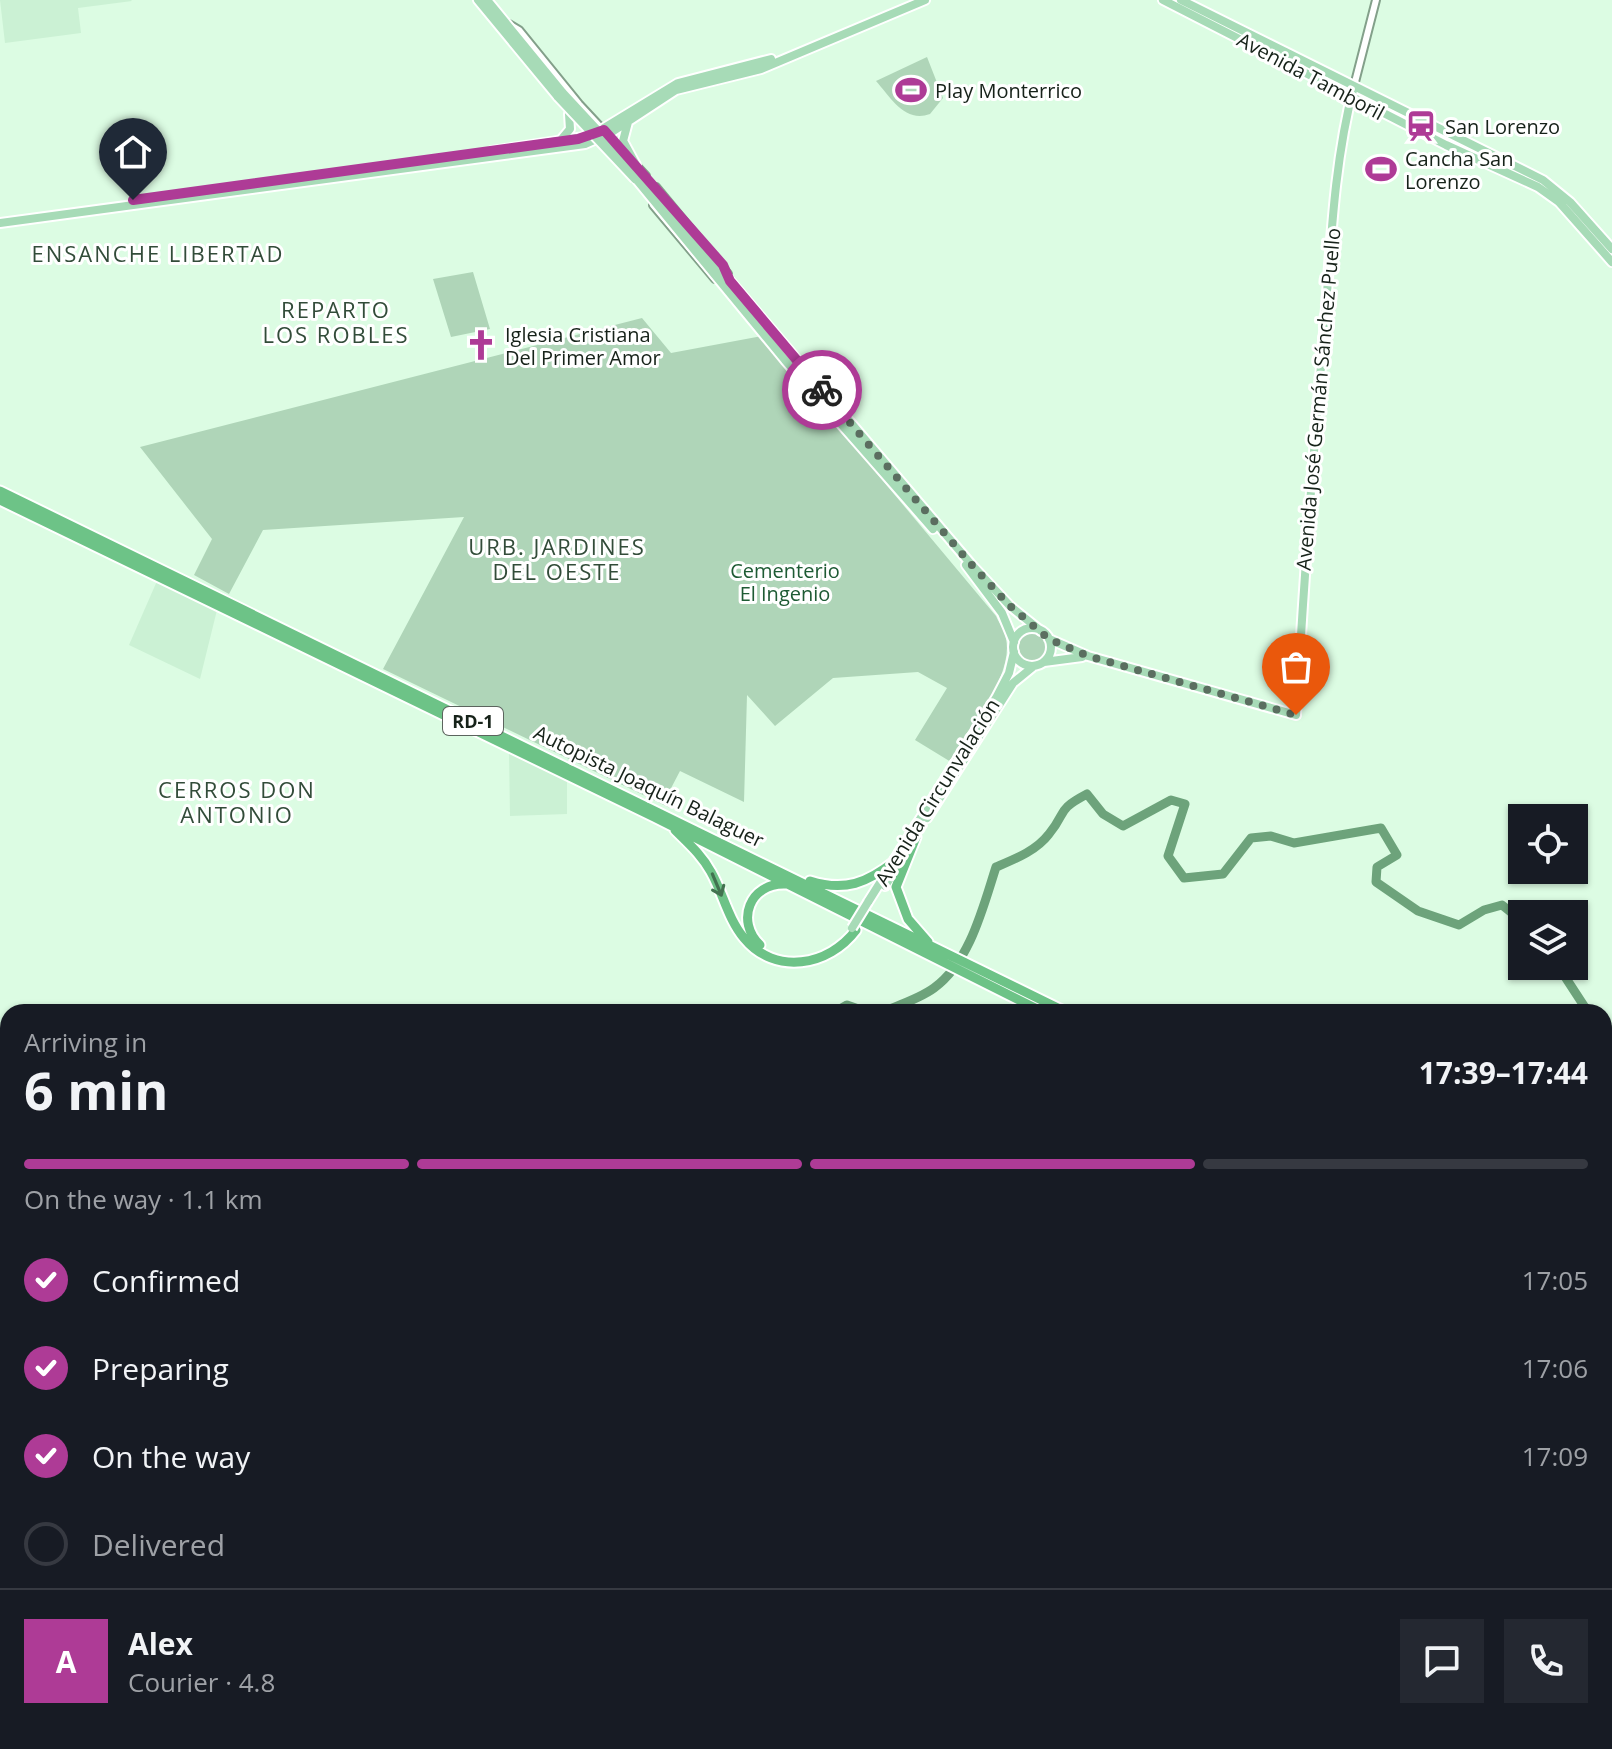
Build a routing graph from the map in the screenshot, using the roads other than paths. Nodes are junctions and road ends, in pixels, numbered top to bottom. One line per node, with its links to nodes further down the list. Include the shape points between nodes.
1 (912, 0): 12 (main road, via 756,65 678,83)
2 (925, 0): 11 (main road, via 761,69 670,92)
3 (1163, 0): 8 (main road, Avenida Tamboril)
4 (1181, 0): 8 (main road, Avenida Tamboril)
5 (1376, 0): 8 (street)
6 (482, 1): 7 (main road); 9 (main road); 10 (street)
7 (506, 21): 9 (main road); 12 (street)
8 (1353, 90): 17 (main road, Avenida Tamboril, via 1543,180); 18 (main road, Avenida Tamboril, via 1446,145 1538,187 1559,202); 27 (main road, Avenida José Germán Sánchez Puello, via 1330,242 1305,533 1296,715)
9 (560, 95): 19 (main road, bridge)
10 (569, 114): 13 (street); 14 (main road, via 570,129)
11 (628, 121): 12 (main road); 15 (main road, via 623,141)
12 (606, 132): 13 (main road); 15 (street)
13 (593, 139): 14 (main road); 16 (main road); 19 (street, via 710,275)
14 (559, 142): 16 (main road)
15 (636, 165): 19 (street, via 723,265)
16 (0, 220)
17 (1612, 249)
18 (1612, 262)
19 (728, 284): 24 (main road, via 970,563); 26 (main road, via 785,360 989,594)
20 (0, 491): 23 (highway, Autopista Joaquín Balaguer / RD-1)
21 (0, 500): 30 (highway, Autopista Joaquín Balaguer / RD-1)
22 (218, 586): 23 (highway)
23 (202, 588): 33 (highway, Autopista Joaquín Balaguer / RD-1)
24 (1041, 631): 25 (main road); 26 (main road, via 1023,631)
25 (1049, 639): 27 (main road); 28 (main road, via 1050,654)
26 (1014, 647): 29 (main road, via 1019,661); 32 (main road, Avenida Circunvalación, via 996,698)
27 (1088, 656): 28 (main road)
28 (1044, 662): 29 (main road)
29 (1034, 666): 31 (main road, Avenida Circunvalación, via 1013,683)
30 (669, 825): 34 (highway, Autopista Joaquín Balaguer / RD-1); 36 (highway, one-way to 36, via 700,855 744,939 763,953 783,961 809,962 829,956)
31 (916, 837): 35 (main road, Avenida Circunvalación); 37 (highway, via 896,887 908,919)
32 (895, 861): 33 (highway, via 865,881 842,887); 35 (main road, Avenida Circunvalación)
33 (780, 870): 37 (highway, Autopista Joaquín Balaguer / RD-1)
34 (792, 885): 36 (highway, via 763,889 749,906 747,924 761,945 784,956 810,956); 37 (highway, Autopista Joaquín Balaguer / RD-1)
35 (870, 903): 36 (main road, Avenida Circunvalación, bridge)
36 (854, 929)
37 (940, 955): 38 (highway, Autopista Joaquín Balaguer / RD-1)
38 (967, 970): 39 (highway, Autopista Joaquín Balaguer / RD-1); 40 (highway, Autopista Joaquín Balaguer / RD-1)
39 (1029, 1004)
40 (1047, 1004)

